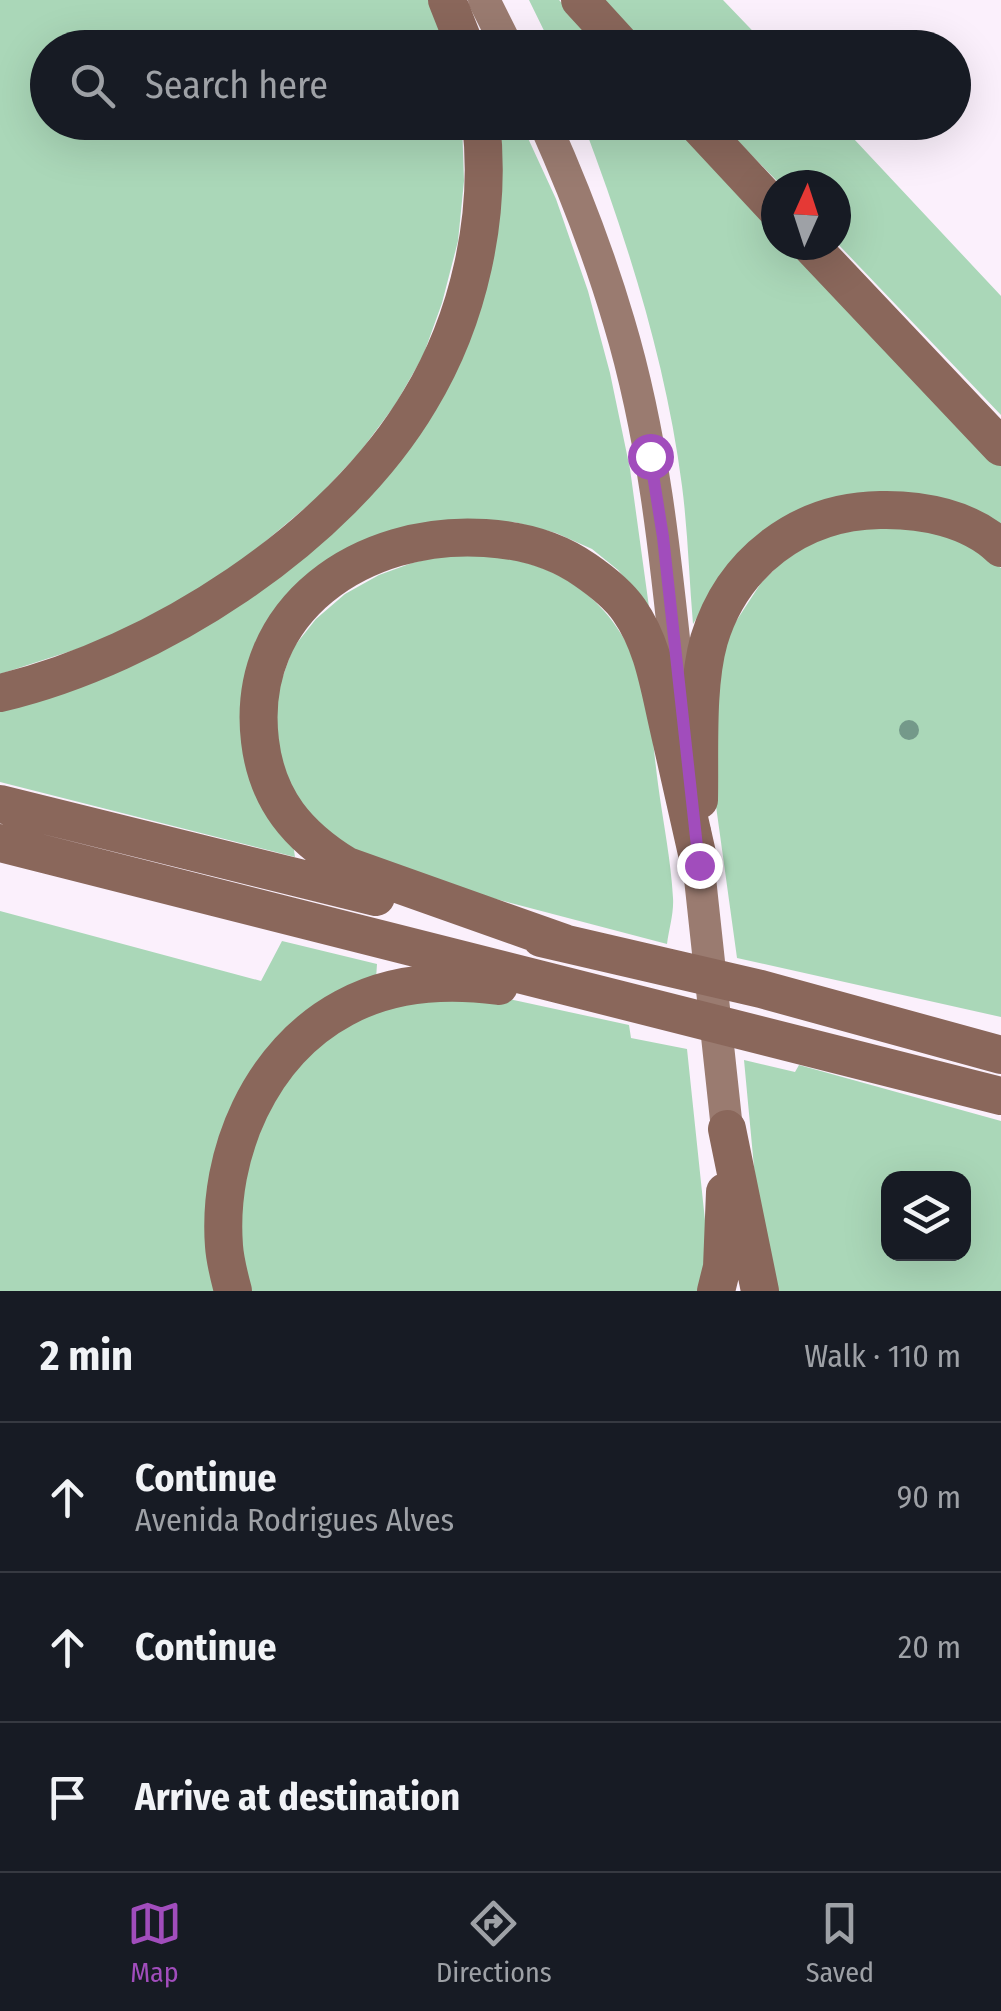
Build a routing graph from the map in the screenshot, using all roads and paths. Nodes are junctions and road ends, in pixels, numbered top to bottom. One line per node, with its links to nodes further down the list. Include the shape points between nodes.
1 (447, 0): 4 (highway)
2 (580, 0): 6 (highway)
3 (484, 1): 5 (main road)
4 (459, 30)
5 (499, 30)
6 (608, 30)
7 (483, 140): 14 (highway, via 477,247 446,348 421,400 358,481 322,518 185,619 132,647)
8 (552, 140): 17 (main road, via 596,252 637,391 663,537)
9 (712, 140): 10 (highway)
10 (761, 192)
11 (824, 260): 12 (highway)
12 (1001, 447)
13 (1001, 548): 17 (highway, via 942,516 876,510 816,522 767,549 748,568 708,642)
14 (0, 693)
15 (0, 804): 18 (highway)
16 (0, 843): 20 (highway)
17 (698, 861): 18 (highway, via 645,639 604,583 542,548 470,537 406,544 343,571 294,613 265,671 257,706 262,761 284,811 347,866); 26 (main road)
18 (564, 943): 19 (highway)
19 (761, 989): 21 (highway); 23 (highway)
20 (654, 1009): 22 (highway); 27 (highway, via 481,984 432,984 372,996 318,1024 270,1074 239,1135 224,1208)
21 (1001, 1028)
22 (764, 1035): 24 (highway); 25 (highway)
23 (1001, 1055)
24 (1001, 1096)
25 (1001, 1106)
26 (726, 1115): 28 (highway); 29 (highway)
27 (232, 1291)
28 (716, 1291)
29 (760, 1291)

